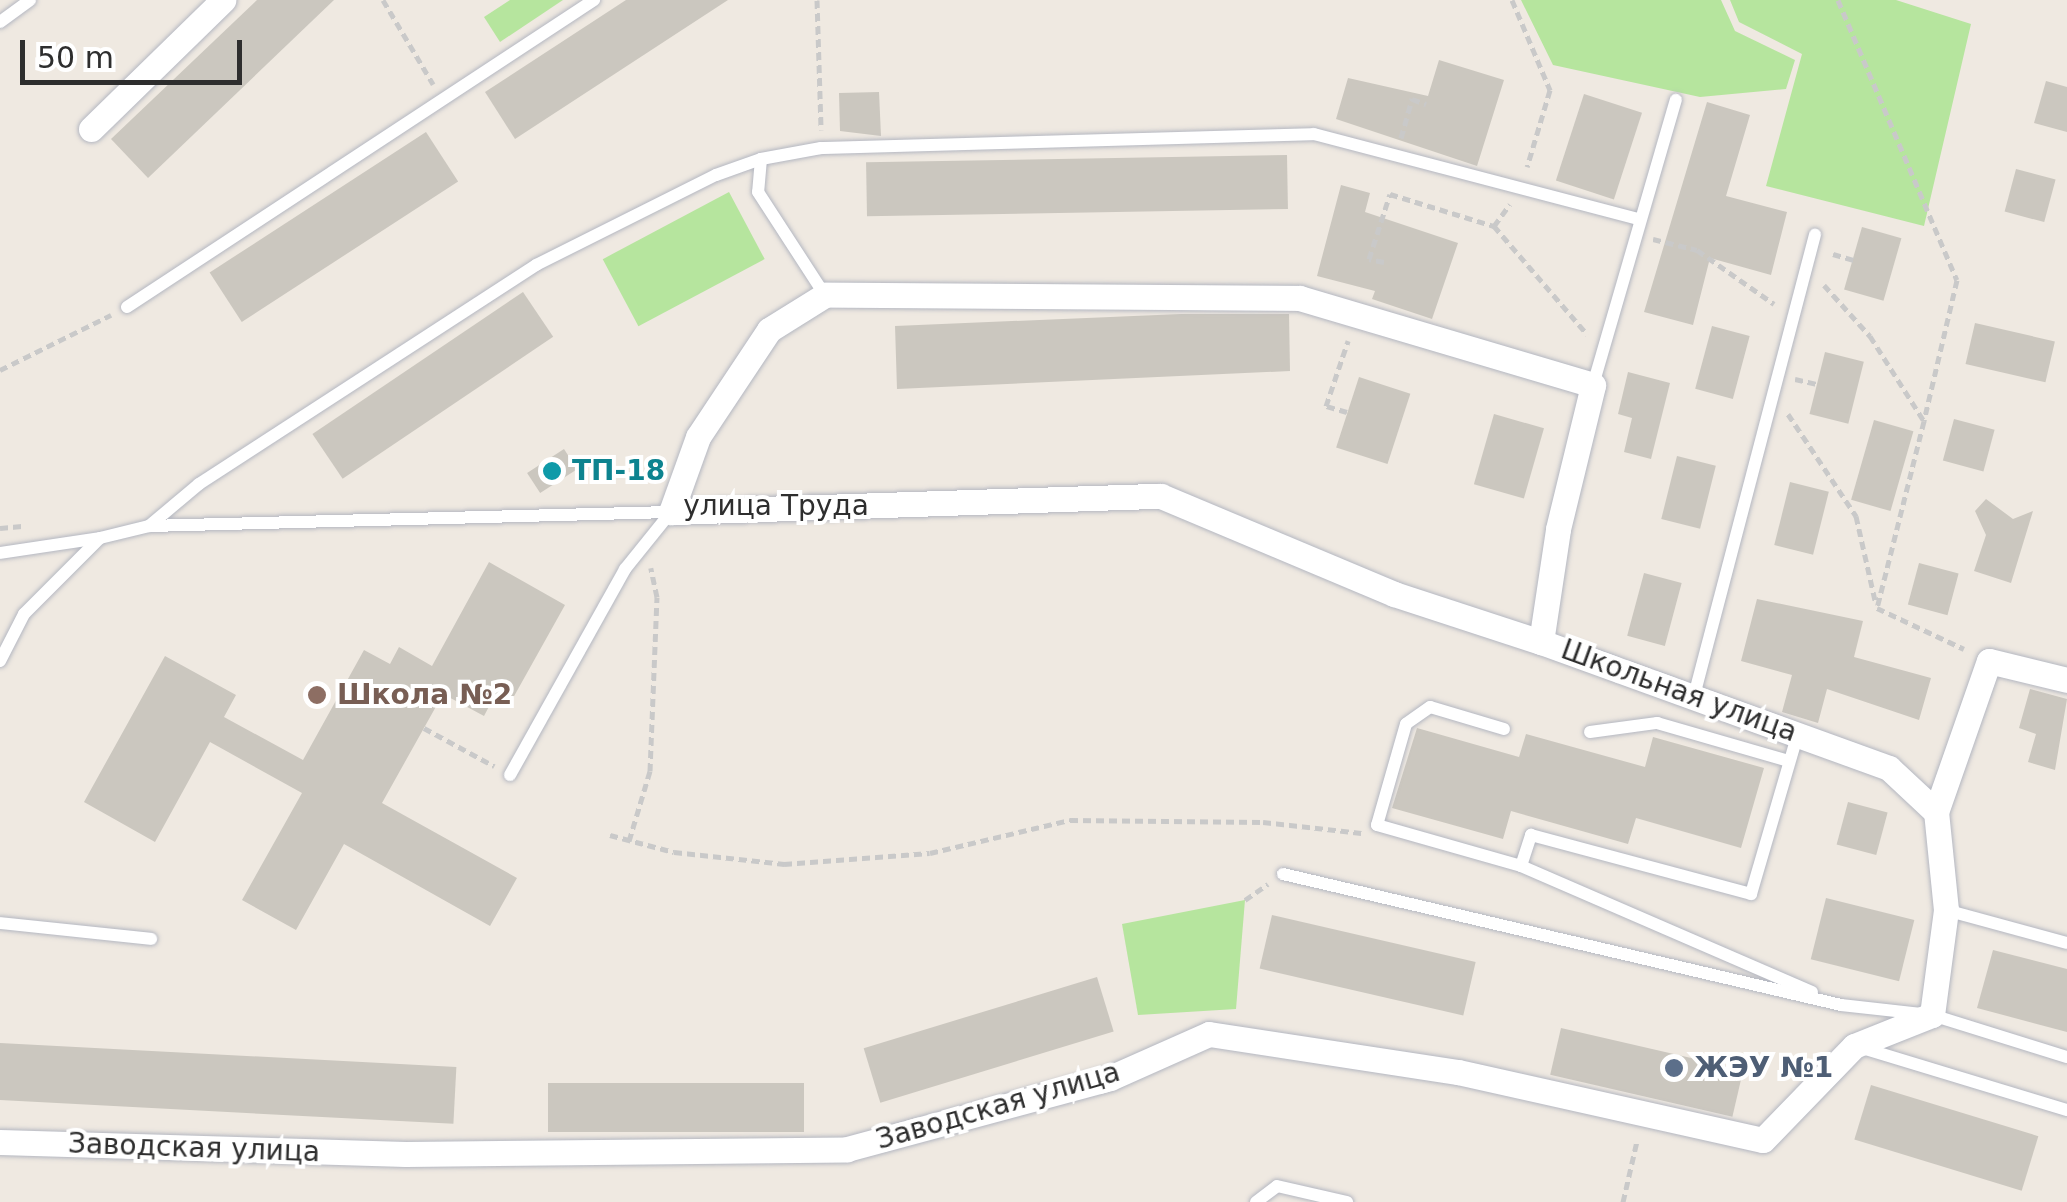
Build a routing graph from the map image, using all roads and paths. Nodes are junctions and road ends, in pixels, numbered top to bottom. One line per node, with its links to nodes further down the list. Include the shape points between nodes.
1 (30, 0): 8 (lane)
2 (223, 0): 12 (street)
3 (383, 0): 9 (path)
4 (594, 0): 9 (lane)
5 (817, 0): 13 (path)
6 (1512, 0): 16 (path, via 1550,90)
7 (1838, 0): 32 (path, via 1957,280)
8 (0, 22)
9 (442, 99): 24 (lane)
10 (1676, 100): 17 (lane)
11 (1426, 104): 14 (path, via 1412,98)
12 (91, 129)
13 (822, 148): 14 (lane, via 1314,134); 15 (lane)
14 (1396, 156): 16 (lane)
15 (761, 159): 23 (lane, via 758,192); 34 (lane, via 716,174 536,264 199,484)
16 (1521, 188): 17 (lane); 18 (path)
17 (1639, 219): 20 (lane)
18 (1494, 226): 21 (path, via 1390,194 1369,259); 27 (path)
19 (1814, 234): 22 (lane)
20 (1634, 235): 26 (path, via 1698,250); 27 (lane)
21 (1384, 262)
22 (1806, 265): 26 (lane); 32 (path, via 1870,336)
23 (825, 295): 25 (street, via 1300,298); 33 (street, улица Труда, via 768,330 698,437)
24 (127, 307): 28 (path)
25 (1357, 315): 29 (street); 31 (path, via 1326,406)
26 (1792, 318): 30 (lane)
27 (1602, 352): 29 (lane)
28 (0, 370)
29 (1592, 385): 39 (street, Школьная улица, via 1558,529)
30 (1773, 392): 38 (path, via 1856,516); 43 (lane)
31 (1347, 412)
32 (1924, 420): 38 (path)
33 (671, 512): 34 (lane); 36 (lane); 39 (street, улица Труда, via 1161,496 1394,594)
34 (148, 526): 35 (lane)
35 (100, 538): 37 (lane); 40 (lane, via 24,614)
36 (646, 543): 49 (lane); 53 (path, via 657,596 650,771)
37 (0, 553)
38 (1876, 608): 41 (path)
39 (1541, 642): 43 (street, Школьная улица)
40 (0, 661)
41 (1990, 661): 42 (street); 50 (street)
42 (2067, 680)
43 (1694, 692): 47 (street, Школьная улица)
44 (424, 728): 49 (path)
45 (1504, 728): 51 (lane, via 1430,708 1406,724)
46 (1590, 732): 48 (lane, via 1656,723)
47 (1798, 733): 48 (lane); 50 (street, Школьная улица, via 1889,768)
48 (1789, 761): 54 (lane, via 1751,894 1531,836)
49 (510, 775)
50 (1936, 812): 56 (street)
51 (1377, 826): 53 (path, via 1359,834 1263,822 1070,820 930,853 784,864); 54 (lane)
52 (610, 835): 53 (path)
53 (629, 841)
54 (1522, 866): 60 (lane)
55 (1282, 874): 60 (lane)
56 (1946, 910): 59 (lane); 61 (street)
57 (0, 923): 58 (lane)
58 (151, 940)
59 (2067, 943)
60 (1842, 1005): 61 (lane)
61 (1932, 1015): 62 (street, Заводская улица); 63 (lane)
62 (1854, 1046): 64 (lane); 65 (street, Заводская улица, via 1763,1140)
63 (2067, 1057)
64 (2067, 1110)
65 (1643, 1114): 66 (street, Заводская улица, via 1458,1072 1208,1034 1110,1078 847,1149 406,1154); 69 (path)
66 (0, 1142)
67 (1256, 1202): 68 (lane, via 1277,1186)
68 (1347, 1202)
69 (1624, 1202)

